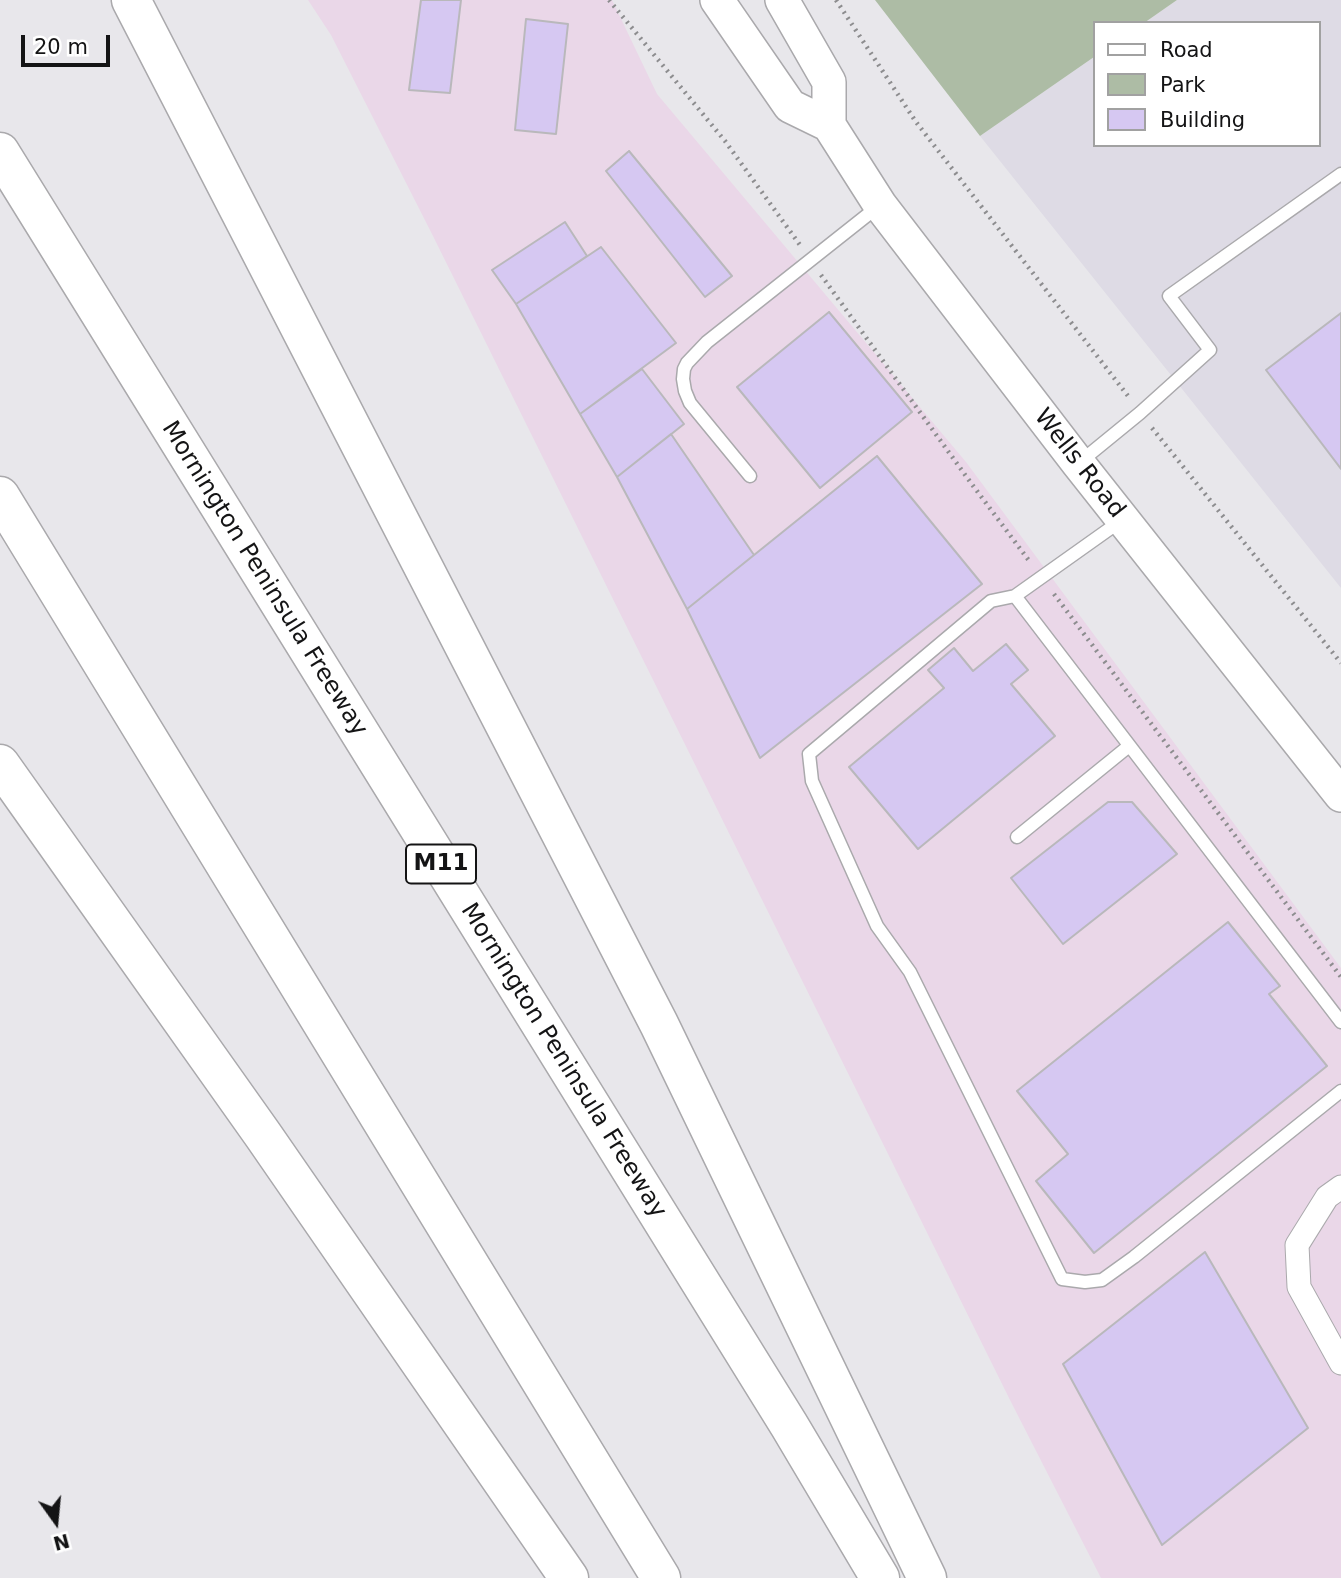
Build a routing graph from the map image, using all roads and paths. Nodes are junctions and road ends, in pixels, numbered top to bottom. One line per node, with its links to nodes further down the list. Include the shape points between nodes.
1 (131, 0): 31 (highway, via 659,1024)
2 (609, 0): 10 (path, via 725,141)
3 (716, 0): 6 (main road, via 790,106)
4 (782, 0): 6 (main road, via 829,82)
5 (836, 0): 11 (path, via 916,122)
6 (829, 125): 9 (main road, Wells Road)
7 (0, 152): 30 (highway, Mornington Peninsula Freeway / M11)
8 (1341, 174): 11 (lane, via 1169,296 1210,350)
9 (880, 205): 10 (lane); 12 (main road, Wells Road)
10 (810, 259): 13 (lane, via 707,342 684,369 690,403); 16 (path)
11 (1140, 413): 12 (lane); 18 (path)
12 (1078, 463): 15 (main road, Wells Road)
13 (750, 475)
14 (0, 496): 29 (highway)
15 (1123, 520): 16 (lane); 21 (main road, Wells Road)
16 (1042, 578): 17 (lane); 23 (path)
17 (1015, 596): 19 (lane); 25 (lane, via 991,601 808,754 812,781 877,926 910,972 1062,1279 1102,1280)
18 (1341, 663)
19 (1129, 746): 22 (lane); 24 (lane)
20 (0, 764): 28 (highway)
21 (1341, 795)
22 (1017, 837)
23 (1341, 977)
24 (1341, 1022)
25 (1341, 1091)
26 (1341, 1186): 27 (street, via 1327,1197 1297,1245 1299,1287)
27 (1341, 1363)
28 (569, 1578)
29 (661, 1578)
30 (880, 1578)
31 (927, 1578)

